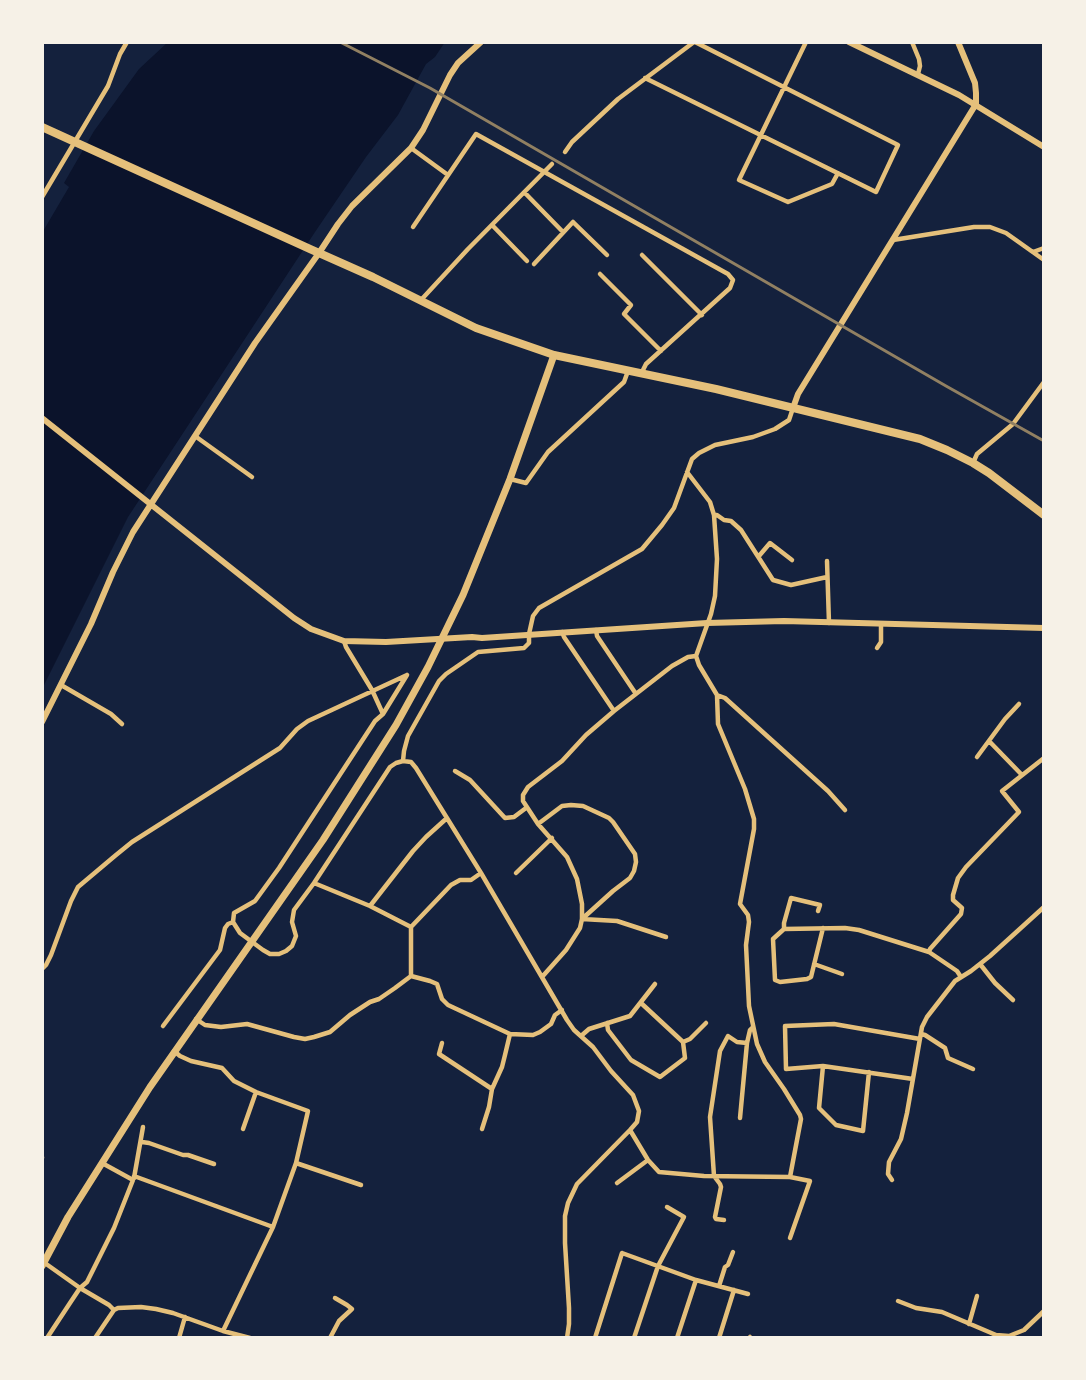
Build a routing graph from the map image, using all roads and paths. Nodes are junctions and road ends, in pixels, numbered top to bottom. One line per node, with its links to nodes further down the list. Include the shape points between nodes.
1 (127, 42): 14 (street, via 108,86)
2 (481, 42): 16 (street, via 450,75)
3 (694, 42): 9 (street); 10 (street)
4 (806, 42): 10 (street)
5 (849, 42): 8 (street)
6 (912, 42): 8 (street, via 919,59)
7 (958, 42): 11 (street, via 975,83)
8 (918, 74): 11 (street)
9 (645, 78): 13 (street); 17 (street)
10 (786, 87): 13 (street); 20 (street, via 898,145 876,192)
11 (976, 104): 15 (street); 27 (street)
12 (42, 127): 14 (highway)
13 (761, 135): 20 (street); 20 (street, via 739,180 788,202 832,184)
14 (74, 142): 23 (street); 30 (highway)
15 (1044, 147)
16 (411, 148): 21 (street); 30 (street, via 352,206)
17 (565, 152)
18 (552, 164): 19 (street)
19 (544, 173): 21 (street, via 476,134); 22 (street); 38 (street, via 728,274 733,280 730,288)
20 (838, 173)
21 (448, 175): 25 (street)
22 (525, 193): 24 (street); 26 (street)
23 (42, 197)
24 (492, 225): 34 (street); 37 (street)
25 (413, 227)
26 (563, 232): 31 (street, via 573,222); 35 (street)
27 (893, 240): 29 (street, via 990,228 1006,233); 44 (street)
28 (1044, 248): 29 (street)
29 (1033, 252): 33 (street)
30 (319, 253): 37 (highway); 46 (street)
31 (607, 255)
32 (642, 255): 38 (street)
33 (1044, 260)
34 (527, 261)
35 (534, 264)
36 (600, 274): 39 (street, via 631,305 624,314)
37 (421, 300): 40 (highway, via 476,328)
38 (702, 315): 39 (street)
39 (661, 351): 42 (street)
40 (554, 355): 41 (highway); 50 (main road)
41 (628, 371): 42 (highway); 50 (street, via 624,382 548,452 526,483)
42 (641, 374): 44 (highway)
43 (1044, 382): 47 (street, via 1013,424 977,454)
44 (793, 408): 47 (highway, via 920,439); 48 (street, via 789,420 775,429 699,453)
45 (42, 418): 51 (street)
46 (195, 436): 49 (street); 51 (street)
47 (973, 464): 53 (highway)
48 (687, 472): 52 (street, via 710,502); 64 (street, via 674,508 642,549 539,608)
49 (252, 477)
50 (510, 479): 65 (main road)
51 (148, 502): 66 (street, via 294,618); 69 (street)
52 (714, 515): 54 (street, via 731,521 741,530); 58 (street, via 717,577)
53 (1044, 515)
54 (759, 556): 55 (street, via 770,543); 57 (street, via 773,580 790,585)
55 (792, 560)
56 (827, 561): 57 (street)
57 (827, 577): 59 (street)
58 (707, 623): 59 (street); 62 (street); 68 (street)
59 (829, 623): 60 (street)
60 (881, 625): 61 (street); 67 (street)
61 (1044, 628)
62 (596, 630): 63 (street); 71 (street)
63 (562, 632): 64 (street); 74 (street)
64 (529, 634): 65 (street); 81 (street, via 529,643 524,648 478,652 439,681 408,736)
65 (441, 639): 66 (street); 101 (main road, via 396,725 323,840)
66 (344, 641): 70 (street)
67 (877, 648)
68 (696, 656): 71 (street, via 672,666); 72 (street)
69 (61, 685): 76 (street); 77 (street)
70 (372, 690): 75 (street); 75 (street, via 406,675); 105 (street, via 308,721 280,748 132,842 90,876 71,901)
71 (636, 694): 74 (street)
72 (717, 695): 85 (street, via 725,698); 118 (street, via 718,724 754,819 740,904 749,922 746,945)
73 (1018, 704): 78 (street)
74 (614, 711): 84 (street, via 562,761 528,787 522,795)
75 (383, 714): 96 (street, via 279,868 255,901 234,913)
76 (42, 722)
77 (122, 724)
78 (988, 741): 79 (street); 83 (street)
79 (977, 757)
80 (1044, 758): 83 (street)
81 (404, 761): 86 (street, via 416,768); 91 (street, via 390,767)
82 (454, 771): 84 (street, via 470,780 505,818)
83 (1022, 775): 102 (street, via 1002,791 1020,812 958,878 953,900 962,908 962,914)
84 (526, 808): 87 (street)
85 (845, 810)
86 (447, 818): 89 (street); 92 (street, via 413,851)
87 (538, 824): 88 (street); 95 (street, via 562,806 583,807 609,818 635,854 630,878)
88 (552, 838): 90 (street); 95 (street, via 577,879)
89 (481, 873): 97 (street, via 451,885); 108 (street)
90 (516, 873)
91 (314, 884): 92 (street); 101 (street, via 294,910 296,936 292,946 279,954 270,954)
92 (370, 906): 97 (street)
93 (1044, 908): 104 (street)
94 (818, 910): 99 (street, via 820,905 791,898)
95 (582, 919): 100 (street, via 617,921); 108 (street, via 566,950)
96 (233, 922): 101 (street); 117 (street, via 225,928 220,950)
97 (411, 927): 107 (street)
98 (823, 928): 99 (street); 102 (street, via 859,930); 103 (street)
99 (784, 929): 103 (street, via 773,939 775,980 807,980)
100 (666, 937)
101 (252, 941): 114 (main road)
102 (929, 952): 109 (street)
103 (814, 964): 106 (street)
104 (980, 964): 109 (street); 111 (street)
105 (42, 969)
106 (842, 974)
107 (411, 976): 114 (street, via 330,1032 314,1038 294,1037 247,1024 205,1025); 119 (street, via 437,984 448,1005)
108 (542, 977): 113 (street)
109 (961, 977): 121 (street, via 927,1017)
110 (655, 984): 112 (street)
111 (1013, 1000)
112 (640, 1003): 115 (street, via 630,1016); 122 (street)
113 (562, 1010): 119 (street, via 540,1032); 120 (street)
114 (196, 1019): 125 (main road)
115 (606, 1023): 120 (street); 122 (street, via 631,1060 660,1077 685,1058)
116 (706, 1023): 122 (street)
117 (163, 1026)
118 (753, 1027): 124 (street); 143 (street, via 765,1062 801,1119)
119 (510, 1034): 130 (street)
120 (580, 1036): 136 (street, via 633,1095 639,1111)
121 (921, 1037): 126 (street, via 834,1024 785,1026 786,1068); 127 (street, via 925,1035 945,1048 948,1058); 129 (street)
122 (683, 1042)
123 (442, 1043): 130 (street, via 439,1054)
124 (747, 1043): 132 (street); 142 (street, via 728,1036 720,1051 710,1117)
125 (174, 1051): 131 (street, via 222,1068 234,1081); 139 (main road)
126 (823, 1066): 128 (street); 128 (street, via 819,1108 836,1125 863,1131)
127 (973, 1069)
128 (869, 1072): 129 (street)
129 (913, 1079): 145 (street, via 901,1139 889,1162)
130 (492, 1089): 135 (street)
131 (256, 1092): 134 (street); 140 (street, via 308,1112)
132 (740, 1118)
133 (143, 1127): 137 (street)
134 (243, 1129)
135 (482, 1129)
136 (630, 1130): 138 (street); 173 (street, via 577,1184 568,1203)
137 (142, 1142): 141 (street); 144 (street)
138 (648, 1160): 142 (street, via 659,1172); 146 (street)
139 (101, 1162): 144 (street); 153 (main road)
140 (296, 1163): 147 (street); 150 (street)
141 (214, 1164)
142 (714, 1176): 143 (street); 149 (street, via 720,1184 715,1217)
143 (790, 1177): 151 (street, via 810,1181)
144 (134, 1178): 150 (street); 157 (street, via 94,1270)
145 (892, 1180)
146 (617, 1183)
147 (362, 1185)
148 (667, 1207): 154 (street, via 684,1218)
149 (724, 1220)
150 (273, 1227): 167 (street)
151 (790, 1238)
152 (733, 1252): 156 (street)
153 (43, 1263): 157 (street)
154 (658, 1266): 155 (street); 174 (street, via 622,1253); 175 (street)
155 (696, 1280): 156 (street); 176 (street)
156 (719, 1286): 158 (street)
157 (80, 1288): 163 (street); 168 (street)
158 (734, 1290): 159 (street); 177 (street)
159 (748, 1294)
160 (977, 1296): 166 (street)
161 (335, 1298): 172 (street, via 352,1310 339,1321)
162 (898, 1301): 166 (street, via 942,1312)
163 (114, 1310): 165 (street, via 141,1307); 169 (street)
164 (1044, 1311): 166 (street, via 1024,1330 1009,1336)
165 (185, 1317): 167 (street); 170 (street)
166 (969, 1324)
167 (223, 1331): 171 (street)
168 (47, 1338)
169 (95, 1338)
170 (179, 1338)
171 (250, 1338)
172 (330, 1338)
173 (567, 1338)
174 (595, 1338)
175 (634, 1338)
176 (677, 1338)
177 (719, 1338)

